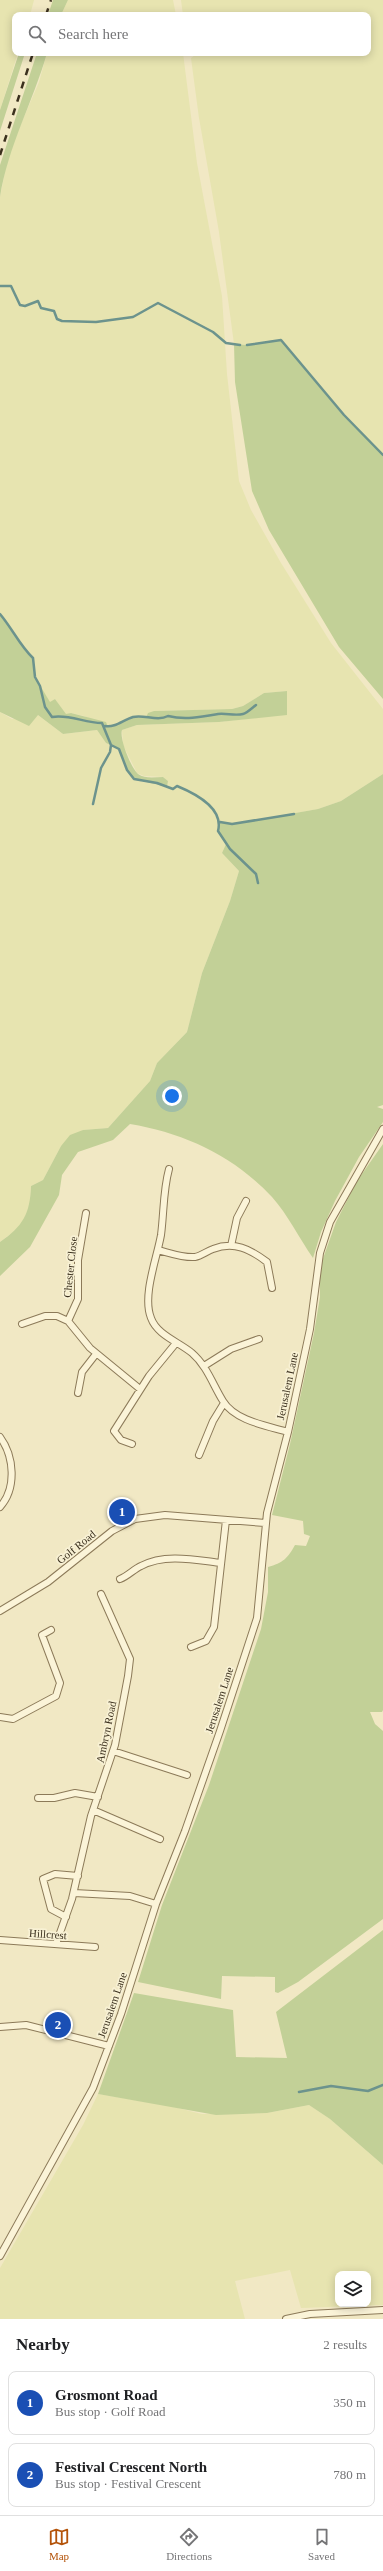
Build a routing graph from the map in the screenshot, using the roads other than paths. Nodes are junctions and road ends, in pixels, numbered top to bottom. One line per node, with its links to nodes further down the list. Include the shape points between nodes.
1 (383, 1129): 17 (street, Jerusalem Lane, via 330,1222 320,1253 310,1329)
2 (169, 1169): 6 (street, via 164,1186)
3 (246, 1201): 5 (street, via 237,1218)
4 (86, 1213): 8 (street, Chester Close, via 78,1260 78,1299)
5 (231, 1246): 6 (street, via 214,1249 196,1257 179,1256); 7 (street, via 237,1245 254,1251 267,1262)
6 (158, 1250): 11 (street, via 151,1275 150,1319 163,1334)
7 (272, 1288)
8 (68, 1321): 9 (street, via 57,1316 45,1316); 12 (street)
9 (22, 1324)
10 (259, 1339): 13 (street, via 232,1349)
11 (176, 1343): 13 (street, via 192,1353); 14 (street)
12 (96, 1354): 14 (street); 15 (street, via 82,1372)
13 (204, 1366): 16 (street)
14 (140, 1389): 19 (street, via 114,1430 121,1440)
15 (78, 1393)
16 (224, 1403): 17 (street, via 251,1420); 20 (street)
17 (288, 1432): 23 (street, Jerusalem Lane)
18 (0, 1437): 21 (street, via 7,1447 12,1465 11,1484)
19 (132, 1444)
20 (198, 1455)
21 (0, 1507)
22 (226, 1520): 23 (street, Golf Road); 24 (street); 27 (street, Golf Road, via 165,1515 134,1519 112,1531 48,1582)
23 (265, 1523): 39 (street, Jerusalem Lane, via 263,1571 257,1618 185,1831)
24 (221, 1563): 25 (street, via 181,1558 158,1560 142,1565); 29 (street, via 214,1627 206,1641)
25 (120, 1579)
26 (101, 1594): 31 (street, Ambryn Road, via 130,1658)
27 (0, 1611)
28 (51, 1630): 30 (street, via 42,1635 60,1682 56,1696 13,1719)
29 (191, 1647)
30 (0, 1717)
31 (113, 1751): 32 (street); 33 (street, Ambryn Road)
32 (187, 1775)
33 (98, 1797): 34 (street, via 75,1793 54,1798); 35 (street, Ambryn Road)
34 (38, 1798)
35 (93, 1810): 36 (street); 37 (street, Ambryn Road)
36 (160, 1839)
37 (78, 1876): 38 (street, Ambryn Road); 40 (street, via 55,1874 43,1879 51,1909)
38 (74, 1892): 39 (street, via 130,1896); 40 (street, Ambryn Road)
39 (156, 1904): 45 (street, Jerusalem Lane)
40 (66, 1917): 42 (street, Ambryn Road)
41 (0, 1940): 42 (street, Hillcrest)
42 (56, 1944): 43 (street, Hillcrest)
43 (95, 1947)
44 (0, 2027): 45 (street, via 26,2025)
45 (109, 2046): 46 (street, Jerusalem Lane, via 93,2088)
46 (0, 2256)
47 (383, 2310): 48 (street, via 310,2314)
48 (286, 2319)

